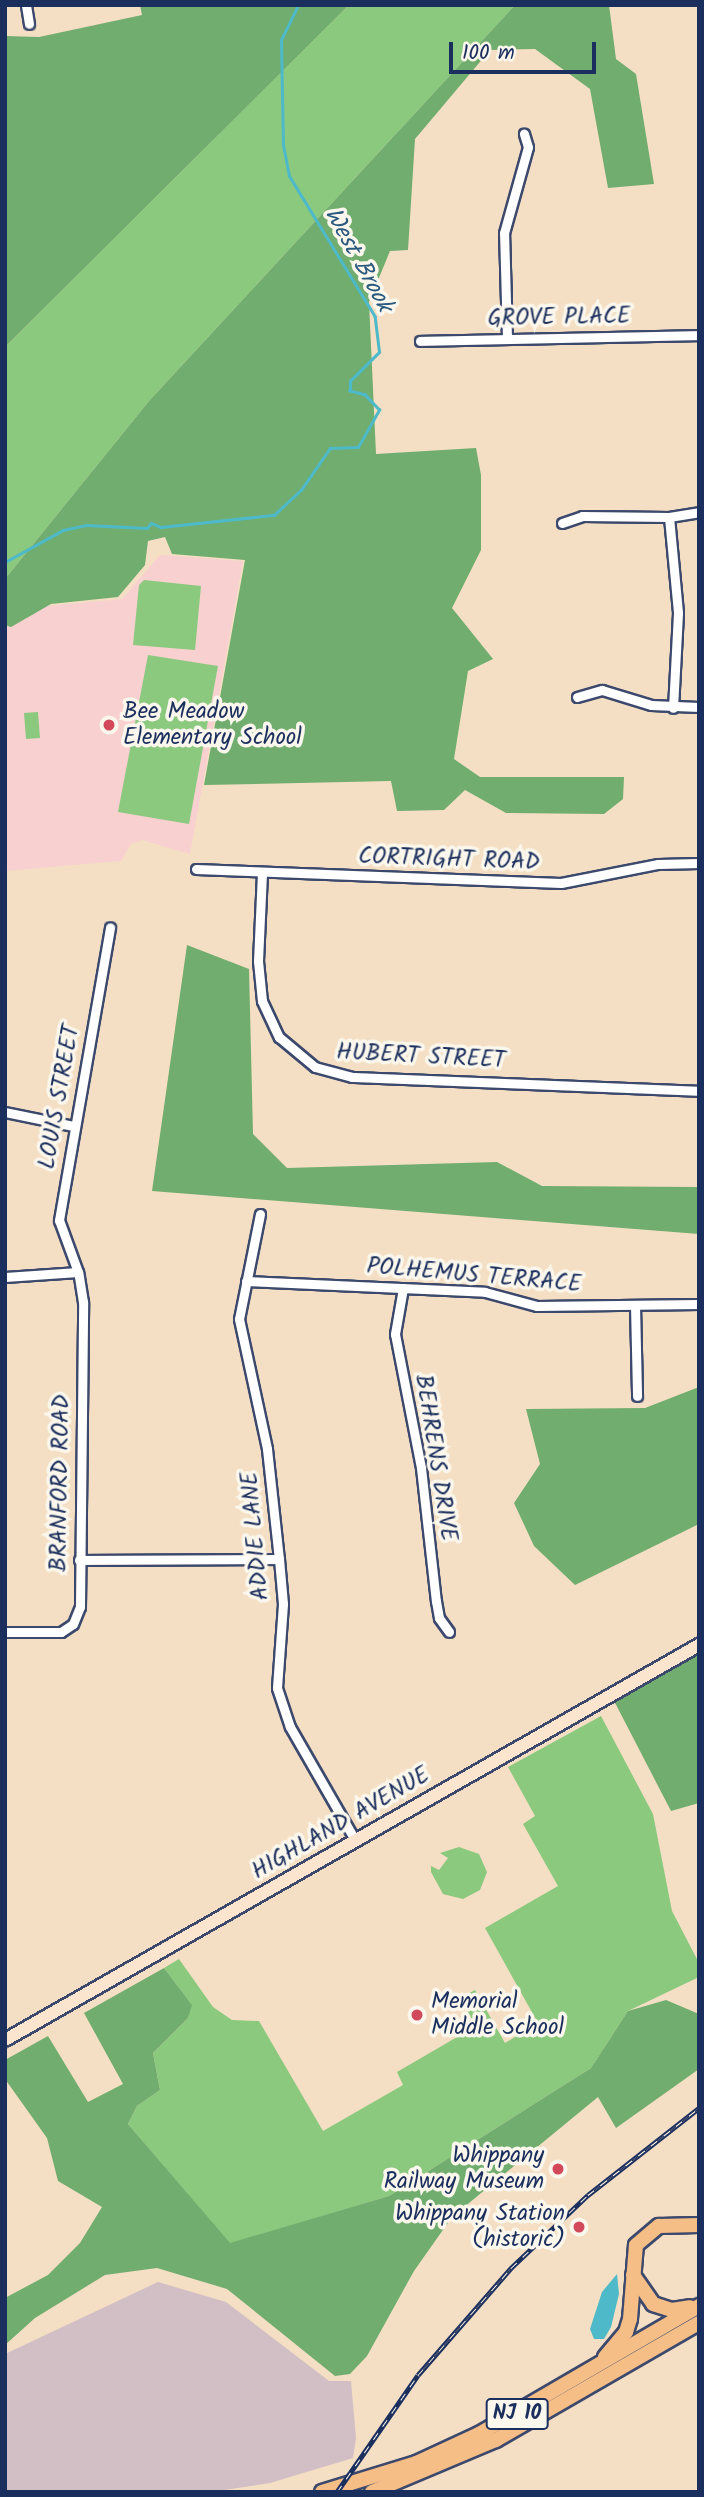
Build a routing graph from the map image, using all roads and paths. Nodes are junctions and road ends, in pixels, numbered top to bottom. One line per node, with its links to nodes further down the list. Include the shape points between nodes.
1 (26, 5): 2 (street)
2 (29, 24)
3 (524, 134): 5 (street, via 528,148 504,233)
4 (699, 335): 5 (street, GROVE PLACE)
5 (507, 338): 6 (street, GROVE PLACE)
6 (420, 341)
7 (699, 512): 8 (street)
8 (669, 517): 9 (street, via 582,516); 12 (street, via 678,647)
9 (562, 523)
10 (577, 697): 12 (street, via 602,690)
11 (699, 707): 12 (street)
12 (673, 708)
13 (699, 863): 15 (street, CORTRIGHT ROAD, via 658,864 561,883)
14 (196, 869): 15 (street, CORTRIGHT ROAD)
15 (262, 873): 17 (street, HUBERT STREET, via 258,961 262,1001 279,1037 315,1067 352,1077)
16 (110, 927): 19 (street, LOUIS STREET)
17 (699, 1091)
18 (5, 1112): 19 (street)
19 (73, 1126): 21 (street, LOUIS STREET, via 59,1220)
20 (260, 1214): 23 (street, ADDIE LANE)
21 (78, 1272): 22 (street); 29 (street, BRANFORD ROAD, via 83,1302)
22 (5, 1278)
23 (246, 1280): 24 (street, POLHEMUS TERRACE); 28 (street, ADDIE LANE, via 240,1337 267,1449)
24 (403, 1288): 26 (street, POLHEMUS TERRACE, via 485,1292 537,1306); 31 (street, BEHRENS DRIVE, via 395,1334 421,1468 439,1618)
25 (699, 1304): 26 (street, POLHEMUS TERRACE)
26 (635, 1305): 27 (street)
27 (636, 1396)
28 (279, 1559): 29 (street); 33 (street, ADDIE LANE, via 283,1604 276,1674 281,1704)
29 (79, 1560): 30 (street, BRANFORD ROAD, via 80,1607 74,1624 61,1632)
30 (5, 1632)
31 (450, 1632)
32 (699, 1645): 33 (street, HIGHLAND AVENUE)
33 (355, 1840): 34 (street, HIGHLAND AVENUE)
34 (5, 2040)
35 (699, 2225): 36 (main road, via 672,2222 648,2232 636,2245)
36 (631, 2267): 37 (main road, via 635,2282 653,2304 672,2310); 39 (main road, via 626,2332 603,2360)
37 (699, 2306): 39 (main road, NJ 10)
38 (699, 2323): 41 (main road, NJ 10, via 496,2440)
39 (577, 2380): 40 (main road, NJ 10, via 416,2463)
40 (322, 2492)
41 (372, 2492)

